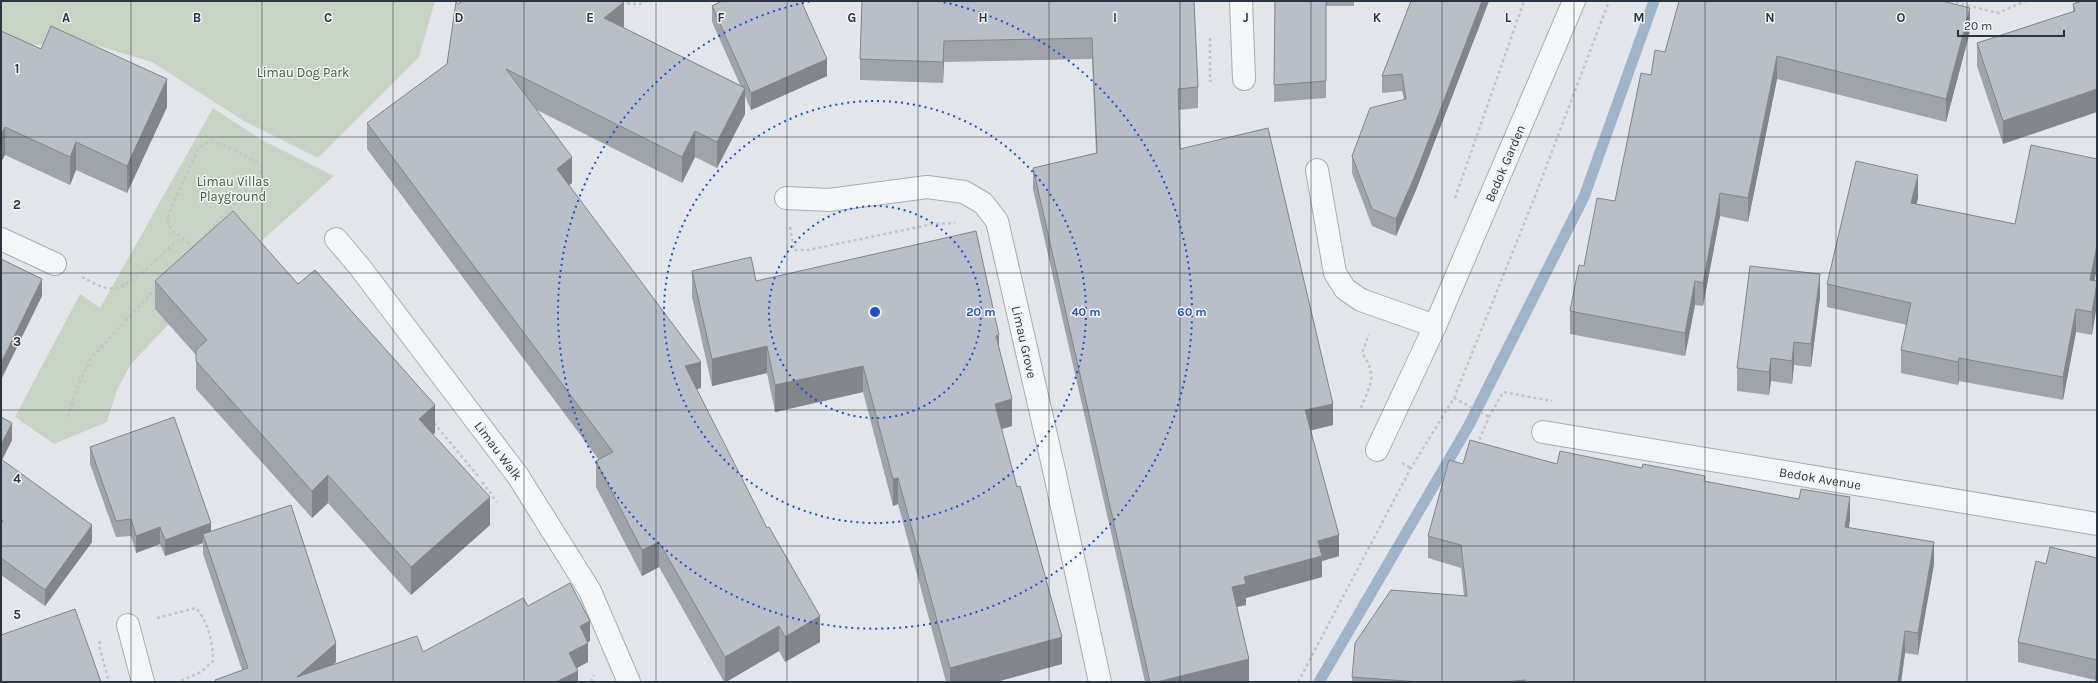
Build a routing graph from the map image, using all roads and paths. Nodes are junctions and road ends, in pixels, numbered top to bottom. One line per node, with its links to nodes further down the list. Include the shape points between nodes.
1 (646, 1): 8 (path, via 640,4)
2 (1241, 1): 9 (street)
3 (1524, 1): 12 (path)
4 (1574, 1): 22 (street, Bedok Garden)
5 (1609, 1): 23 (path, via 1534,199)
6 (1950, 1): 7 (path, via 1998,13)
7 (2026, 1)
8 (614, 3)
9 (1244, 79)
10 (1317, 170): 21 (street, via 1335,273 1345,289 1361,300)
11 (786, 198): 13 (path, via 794,250 808,250 933,224 954,222); 36 (street, Limau Grove, via 829,200 927,187 964,192 983,203 997,221)
12 (1454, 201)
13 (961, 226)
14 (181, 237): 17 (path); 17 (path, via 171,230 167,218 197,151 202,146 214,142 248,157 261,166 260,176); 19 (path, via 132,280 117,288 103,287)
15 (1, 239): 19 (street)
16 (336, 239): 35 (street, Limau Walk, via 518,476 590,591)
17 (194, 247): 18 (path)
18 (189, 252)
19 (55, 264)
20 (162, 282): 25 (path, via 91,358 76,390)
21 (1380, 307): 22 (street); 24 (path, via 1362,353 1368,361 1373,378)
22 (1435, 326): 29 (street, Bedok Garden)
23 (1454, 398): 26 (path); 37 (path, via 1411,468)
24 (1360, 412)
25 (68, 417)
26 (1489, 417)
27 (433, 422): 30 (path)
28 (1543, 432): 31 (street, Bedok Avenue)
29 (1377, 450)
30 (479, 478)
31 (2097, 524)
32 (128, 625): 33 (street); 34 (path, via 196,608 203,616 213,647 213,660 200,672)
33 (143, 682)
34 (178, 682)
35 (629, 682)
36 (1100, 682)
37 (1298, 682)

